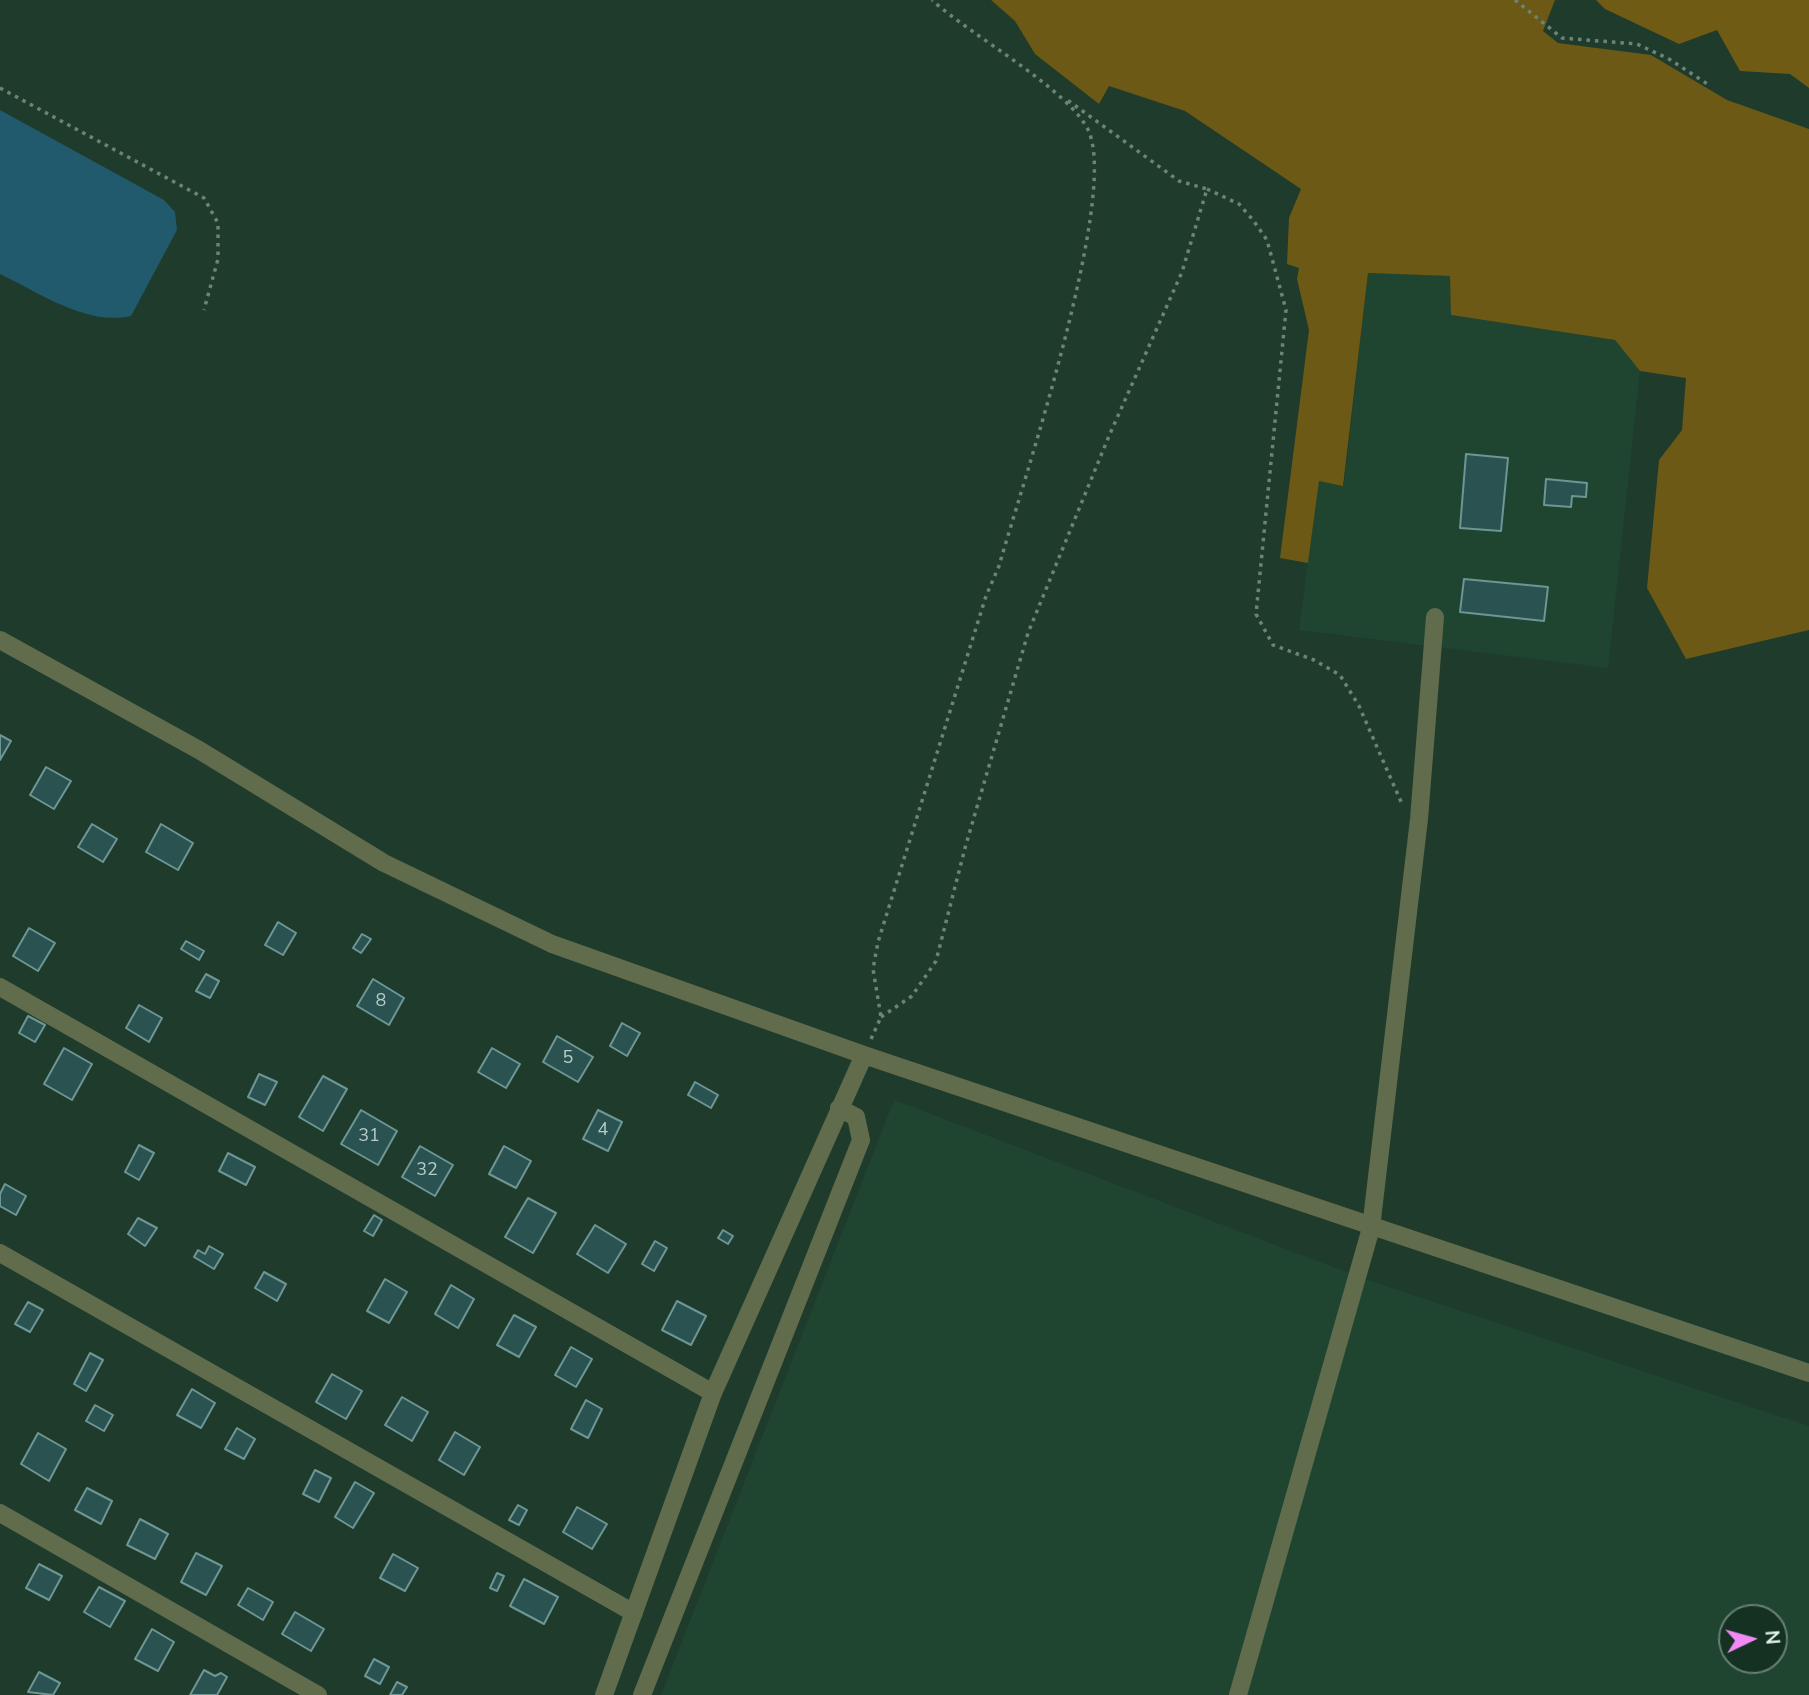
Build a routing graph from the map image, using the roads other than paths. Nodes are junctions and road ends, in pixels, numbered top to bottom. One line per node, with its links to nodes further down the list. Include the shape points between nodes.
1 (1435, 617): 6 (street, via 1419,819)
2 (0, 640): 4 (street, via 198,750 384,863 540,938)
3 (0, 987): 9 (street)
4 (864, 1055): 5 (street); 6 (street)
5 (839, 1108): 9 (street); 14 (street, via 856,1117 861,1139)
6 (1371, 1228): 8 (street); 15 (street)
7 (0, 1253): 11 (street)
8 (1809, 1373)
9 (713, 1394): 11 (street)
10 (0, 1513): 12 (street)
11 (634, 1613): 13 (street)
12 (318, 1695)
13 (604, 1695)
14 (642, 1695)
15 (1238, 1695)

